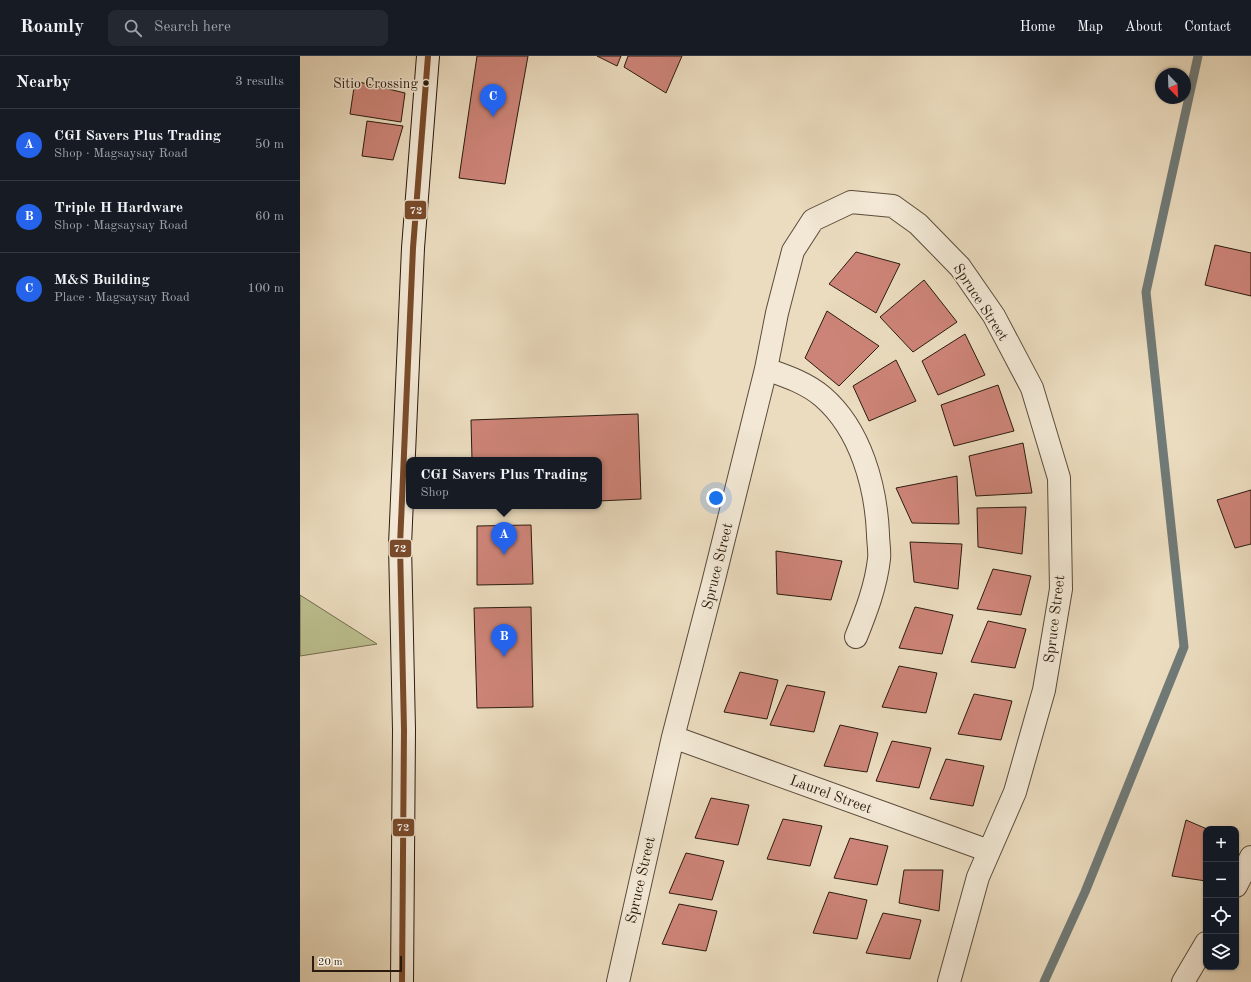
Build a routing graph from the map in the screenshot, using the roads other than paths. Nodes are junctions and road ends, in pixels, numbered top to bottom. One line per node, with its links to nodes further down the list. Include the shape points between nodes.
1 (428, 56): 9 (street, via 413,248 400,545 404,730)
2 (766, 369): 3 (street, via 796,380 823,397 846,423 864,460 877,508 879,558 870,601); 4 (street, Spruce Street); 5 (street, Spruce Street, via 793,251 813,220 851,202 893,206 918,224 960,267 994,316 1032,388 1059,478 1061,589 1044,690 1015,792)
3 (856, 637)
4 (673, 737): 5 (street, Laurel Street); 10 (street, Spruce Street)
5 (989, 851): 11 (street, Spruce Street, via 978,876)
6 (1251, 857): 7 (street)
7 (1239, 880)
8 (1203, 948): 12 (street)
9 (402, 982)
10 (618, 982)
11 (949, 982)
12 (1183, 982)

